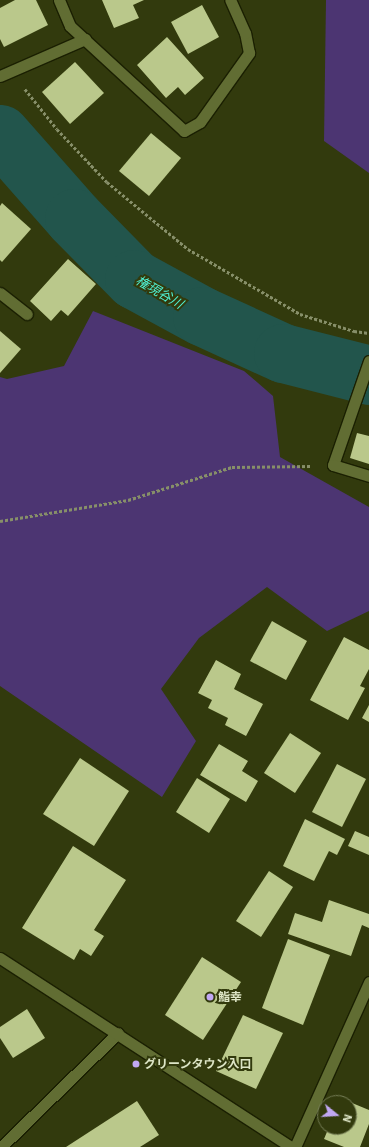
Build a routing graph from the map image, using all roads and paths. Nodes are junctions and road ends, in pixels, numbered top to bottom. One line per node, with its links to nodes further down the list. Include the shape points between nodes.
1 (59, 0): 3 (street, via 70,26)
2 (230, 0): 3 (street, via 244,32 249,53 200,122 184,131)
3 (85, 39): 4 (street)
4 (12, 72): 5 (street); 8 (path, via 57,129 107,182 188,250 300,314 354,331)
5 (0, 76)
6 (0, 293): 7 (street)
7 (27, 314)
8 (369, 333)
9 (369, 361): 10 (street)
10 (333, 465): 11 (street); 12 (path, via 232,467 128,500)
11 (369, 476)
12 (0, 521)
13 (0, 958): 15 (street)
14 (369, 982): 18 (street)
15 (118, 1033): 16 (street); 17 (street)
16 (1, 1147)
17 (291, 1147)
18 (294, 1147)

